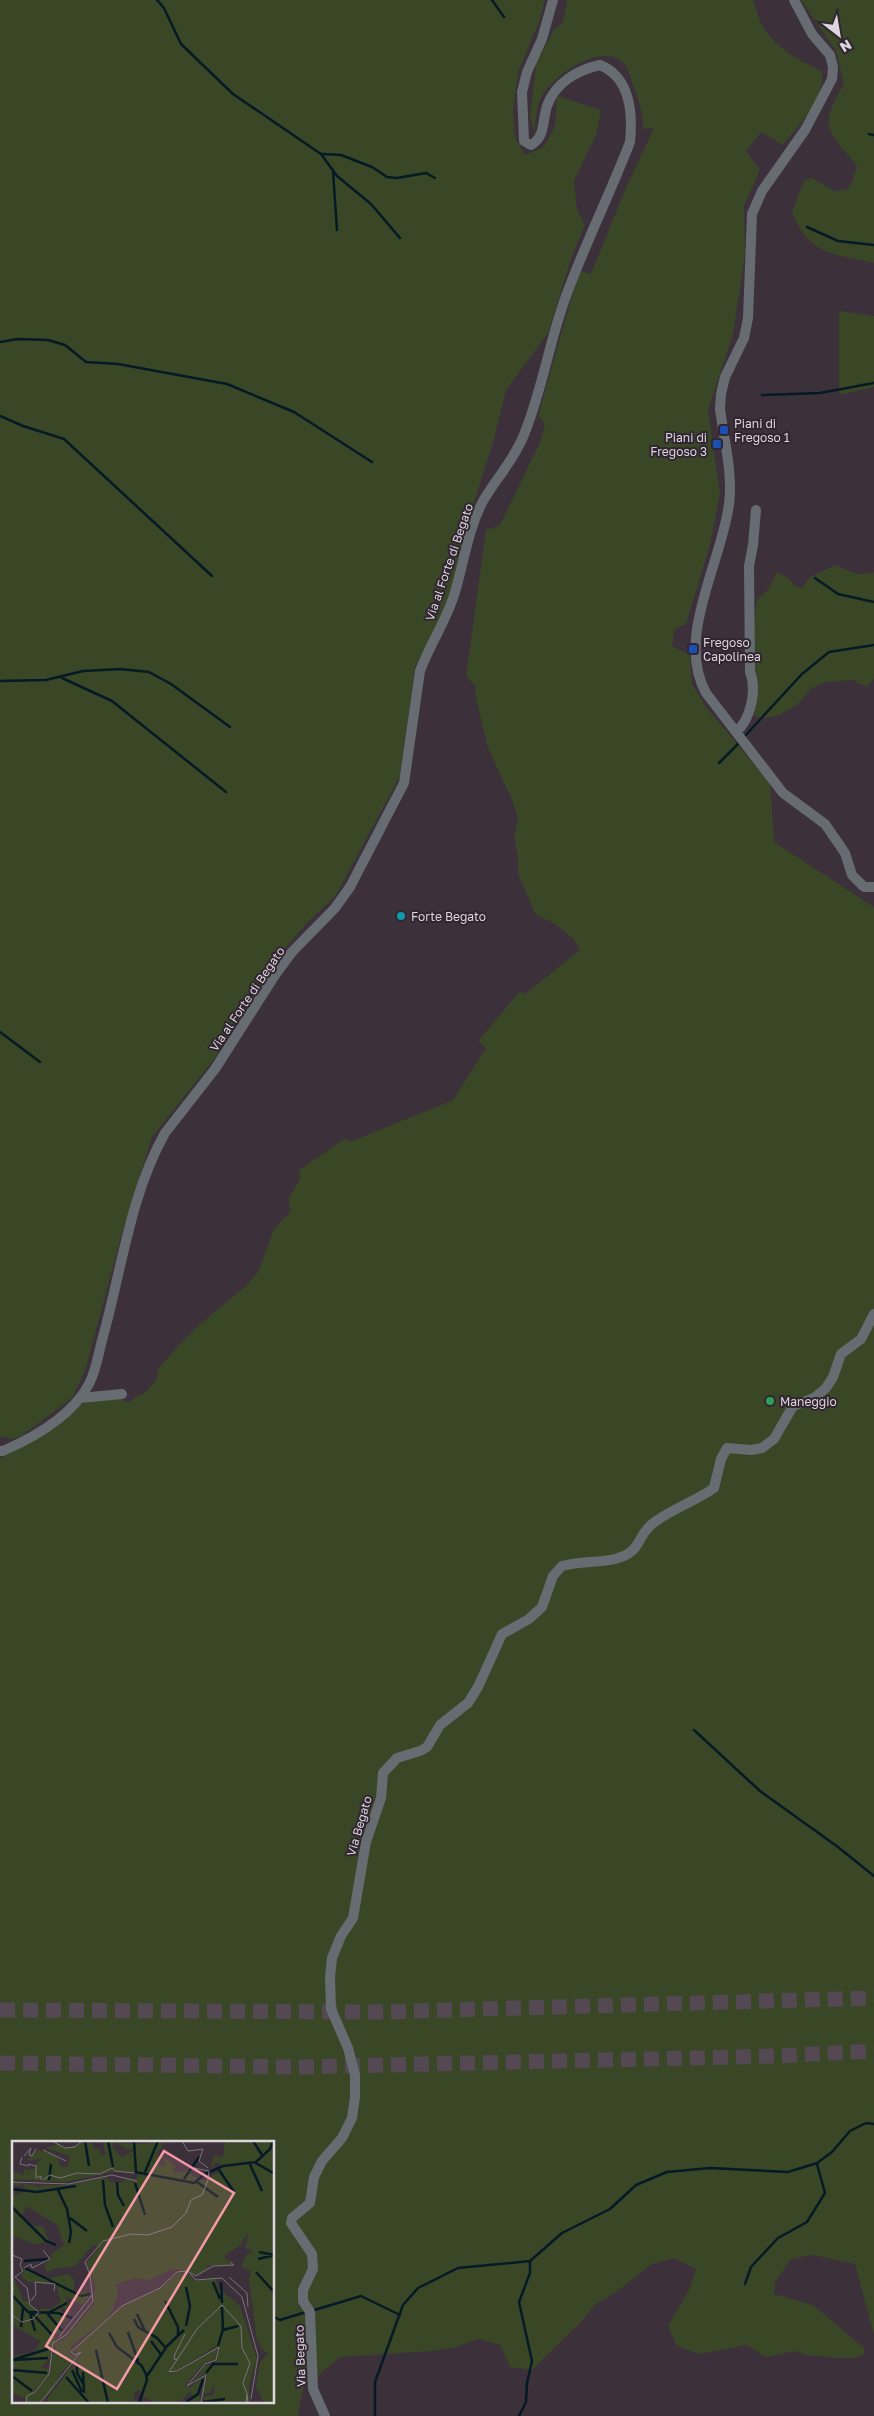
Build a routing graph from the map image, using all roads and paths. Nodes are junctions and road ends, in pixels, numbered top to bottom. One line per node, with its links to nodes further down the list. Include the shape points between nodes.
1 (553, 0): 8 (street, Via al Forte di Begato, via 522,92 524,141 531,145 540,137 546,107 560,84 600,65 613,70 622,83 632,124 630,142 565,297 524,436 514,458 479,510 455,592 420,671 404,783 343,897 292,952 226,1053 157,1147 136,1204 90,1383)
2 (794, 0): 4 (street, via 812,34 830,55 832,79 806,130 762,191 752,214 748,318 744,338 721,394 730,501 727,522 700,611 697,636 696,663 700,681)
3 (756, 510): 4 (street, via 749,566 750,672 754,682 742,727)
4 (736, 732): 5 (street, via 783,793 825,824 841,845 852,875 859,883 864,887)
5 (874, 887)
6 (874, 1314): 10 (street, Via Begato, via 861,1339 841,1354 826,1388 814,1398 793,1406 774,1439 762,1448 727,1448 714,1488 650,1526 633,1551 615,1559 562,1566 553,1576 542,1607 529,1619 502,1634 468,1703 440,1725 420,1751 397,1758 383,1773 381,1798 366,1842 353,1918 332,1958 330,1977 331,2009 355,2074 352,2118 314,2177 310,2203 292,2218 291,2223 312,2254 313,2269 304,2290 304,2301 310,2312 313,2389)
7 (122, 1394): 8 (street)
8 (80, 1398): 9 (street, Via al Forte di Begato, via 64,1414 26,1441)
9 (0, 1451)
10 (325, 2416)

